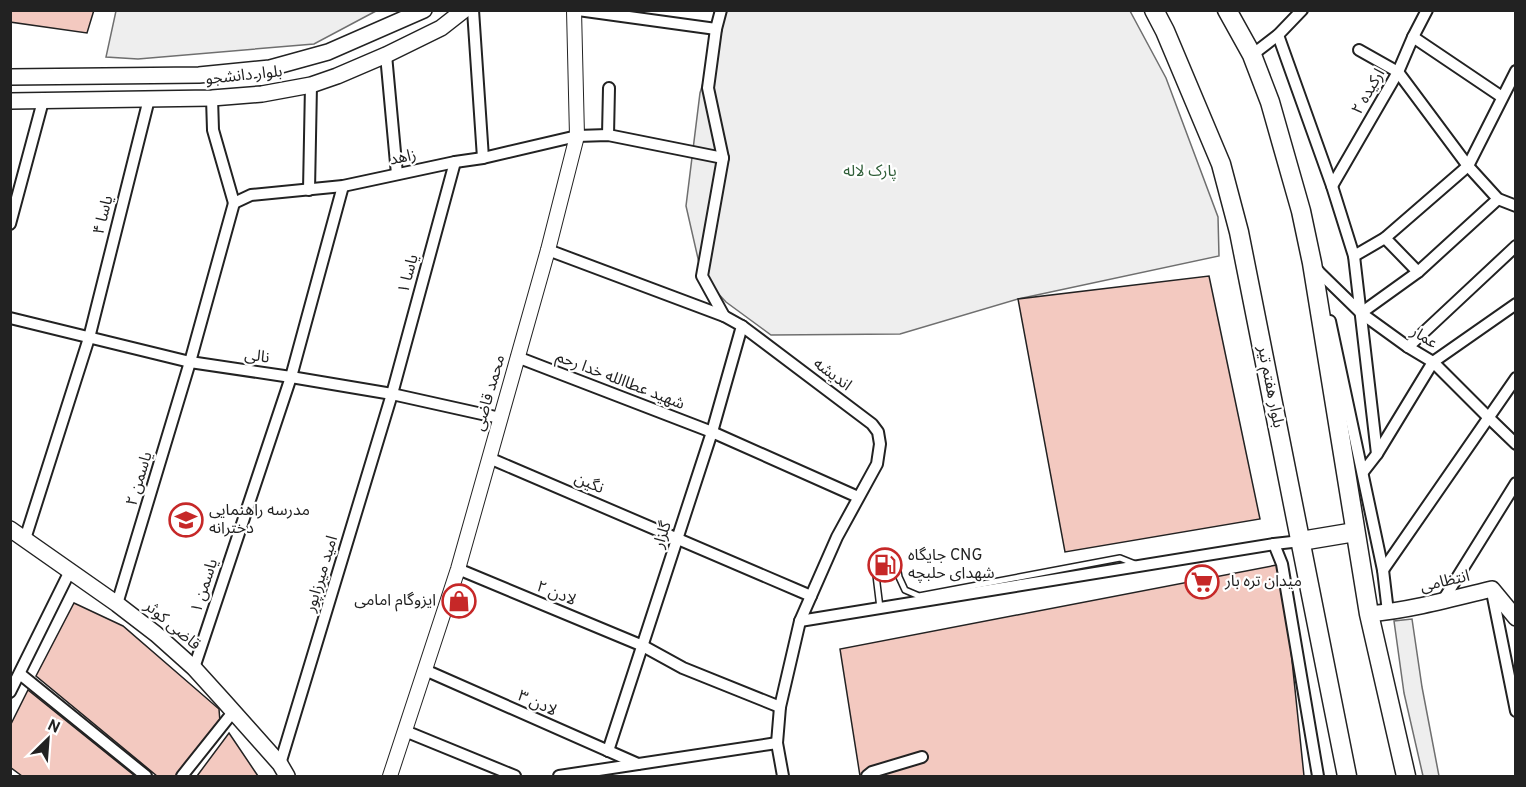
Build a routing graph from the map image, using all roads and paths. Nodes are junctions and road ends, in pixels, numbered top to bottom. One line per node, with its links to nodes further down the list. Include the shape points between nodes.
1 (424, 10): 18 (main road, بلوار دانشجو, via 328,52 270,69 199,75)
2 (464, 10): 14 (main road, بلوار دانشجو, via 441,28)
3 (473, 10): 28 (street)
4 (576, 10): 10 (street); 27 (street, محمد قاضی)
5 (721, 10): 10 (street, اندیشه)
6 (1154, 10): 72 (main road, بلوار هفتم تیر, via 1221,164 1239,232)
7 (1227, 10): 15 (main road)
8 (1302, 10): 11 (street)
9 (1427, 10): 12 (street, ارکیده ۲)
10 (716, 28): 29 (street, اندیشه, via 708,88)
11 (1278, 35): 15 (street); 34 (street)
12 (1413, 37): 17 (street, ارکیده ۲); 21 (street)
13 (1359, 50): 17 (street)
14 (386, 55): 19 (main road, بلوار دانشجو); 32 (street)
15 (1252, 55): 44 (main road, via 1270,102)
16 (1515, 71): 21 (street)
17 (1398, 72): 31 (street); 34 (street, ارکیده ۲)
18 (10, 77)
19 (311, 85): 22 (main road, بلوار دانشجو); 35 (street)
20 (609, 87): 26 (street)
21 (1502, 97): 31 (street)
22 (212, 98): 23 (main road, بلوار دانشجو); 37 (street, via 213,130)
23 (149, 99): 25 (main road, بلوار دانشجو); 51 (street, یاسا ۴)
24 (10, 101): 25 (main road, بلوار دانشجو)
25 (44, 101): 39 (street)
26 (608, 135): 27 (street, زاهد); 29 (street, زاهد)
27 (578, 136): 28 (street, زاهد); 42 (street, محمد قاضی)
28 (483, 158): 30 (street, زاهد)
29 (723, 158): 48 (street, اندیشه, via 702,276)
30 (455, 162): 32 (street, زاهد); 58 (street, یاسا ۱)
31 (1468, 166): 36 (street); 40 (street)
32 (397, 174): 33 (street, زاهد)
33 (343, 186): 35 (street, زاهد); 56 (street, یاسمن ۱)
34 (1332, 186): 43 (street)
35 (309, 190): 37 (street, زاهد, via 250,195)
36 (1498, 199): 38 (street); 45 (street)
37 (234, 203): 54 (street, یاسمن ۲)
38 (1515, 206)
39 (10, 224)
40 (1385, 238): 43 (street); 45 (street)
41 (1515, 246): 52 (street)
42 (548, 250): 48 (street); 53 (street, محمد قاضی)
43 (1354, 256): 47 (street)
44 (1316, 268): 47 (street, عمار); 65 (street); 69 (main road)
45 (1418, 272): 47 (street)
46 (1515, 304): 55 (street)
47 (1361, 313): 52 (street, عمار); 63 (street)
48 (724, 315): 50 (street, اندیشه)
49 (10, 318): 51 (street, نالی)
50 (742, 326): 61 (street, گلزار); 67 (street, اندیشه, via 878,432 877,464)
51 (89, 338): 54 (street, نالی); 71 (street)
52 (1408, 347): 55 (street, عمار)
53 (517, 357): 60 (street, محمد قاضی); 61 (street, شهید عطاالله خدا رحم)
54 (190, 362): 56 (street, نالی); 81 (street, یاسمن ۲)
55 (1433, 362): 59 (street, عمار); 63 (street)
56 (291, 377): 58 (street, نالی); 88 (street, یاسمن ۱)
57 (1515, 378): 59 (street)
58 (392, 394): 60 (street, نالی); 100 (street, امید میرزاپور)
59 (1488, 417): 62 (street, عمار); 76 (street)
60 (500, 418): 64 (street, محمد قاضی)
61 (712, 432): 67 (street, شهید عطاالله خدا رحم); 70 (street, گلزار)
62 (1514, 439)
63 (1377, 454): 65 (street)
64 (489, 458): 70 (street, نگین); 75 (street, محمد قاضی)
65 (1363, 472): 76 (street)
66 (1515, 483): 80 (street)
67 (858, 497): 79 (street, اندیشه)
68 (10, 529): 71 (main road, قاضی کوثر)
69 (1355, 532): 72 (main road); 85 (main road)
70 (678, 538): 79 (street, نگین); 87 (street, گلزار)
71 (25, 539): 77 (main road, قاضی کوثر)
72 (1301, 541): 73 (street); 110 (main road, بلوار هفتم تیر)
73 (1274, 544): 74 (street); 109 (street, via 1282,564)
74 (1142, 566): 82 (street); 82 (lane, via 1120,558 919,596 905,590 896,561 875,567)
75 (458, 569): 87 (street, لادن ۲); 89 (street, محمد قاضی)
76 (1383, 570): 84 (street)
77 (70, 571): 81 (main road, قاضی کوثر); 90 (street)
78 (1492, 589): 80 (main road, انتظامی); 83 (main road, انتظامی); 93 (street)
79 (811, 596): 86 (street, اندیشه)
80 (1442, 602): 84 (main road, انتظامی)
81 (117, 604): 88 (main road, قاضی کوثر)
82 (880, 609): 86 (street)
83 (1513, 609)
84 (1388, 612): 85 (main road, انتظامی)
85 (1369, 614): 111 (main road)
86 (800, 621): 92 (street, اندیشه)
87 (643, 646): 92 (street, لادن ۲, via 683,668); 97 (street, گلزار)
88 (194, 668): 94 (main road, قاضی کوثر)
89 (425, 670): 95 (street, محمد قاضی); 97 (street, لادن ۳)
90 (20, 674): 91 (street); 102 (street)
91 (10, 692)
92 (780, 707): 96 (street, اندیشه)
93 (1515, 711)
94 (233, 712): 100 (main road, قاضی کوثر); 103 (street)
95 (405, 731): 104 (street, محمد قاضی); 105 (street)
96 (777, 743): 99 (street); 107 (street, اندیشه)
97 (608, 751): 99 (street, لادن ۳)
98 (922, 757): 108 (street)
99 (638, 764): 101 (street)
100 (283, 770)
101 (626, 771): 106 (street)
102 (146, 777)
103 (182, 777)
104 (390, 777)
105 (515, 777)
106 (559, 777)
107 (783, 777)
108 (867, 777)
109 (1318, 777)
110 (1347, 777)
111 (1406, 777)

